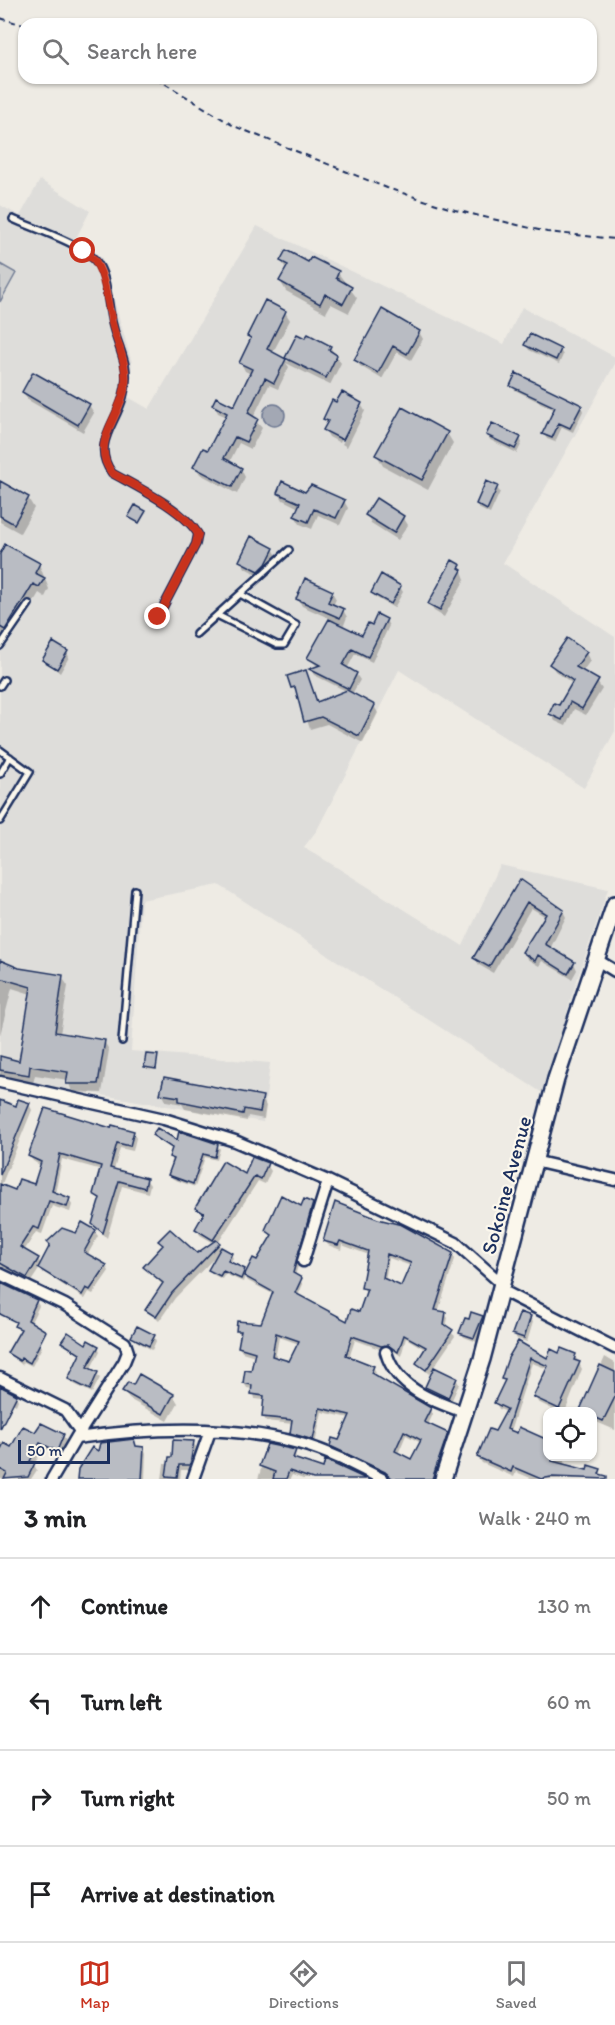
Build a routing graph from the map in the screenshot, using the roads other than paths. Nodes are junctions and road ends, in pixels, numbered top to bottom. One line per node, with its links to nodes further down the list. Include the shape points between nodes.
1 (13, 219): 6 (lane, via 95,260 125,366 123,397 104,440 107,466 112,473 176,512 198,534)
2 (288, 550): 3 (lane)
3 (242, 595): 5 (lane); 5 (lane, via 296,625 284,645)
4 (29, 604): 8 (lane)
5 (217, 615): 7 (lane)
6 (158, 617)
7 (196, 634)
8 (0, 646)
9 (4, 680): 10 (lane)
10 (0, 686)
11 (0, 750): 12 (lane)
12 (10, 757): 13 (lane); 14 (lane, via 28,769 30,776)
13 (0, 774)
14 (0, 821)
15 (135, 890): 19 (lane)
16 (615, 904): 17 (street, Sokoine Avenue)
17 (597, 960): 18 (street); 21 (street, Sokoine Avenue, via 556,1079)
18 (615, 971)
19 (122, 1041)
20 (0, 1082): 23 (street, via 164,1119 235,1141)
21 (534, 1161): 22 (street); 26 (street, Sokoine Avenue)
22 (615, 1180)
23 (328, 1181): 24 (street); 26 (street, via 456,1243)
24 (303, 1261)
25 (0, 1274): 32 (street, via 65,1305 125,1343 128,1352 124,1362)
26 (501, 1287): 27 (street); 30 (street, Sokoine Avenue)
27 (615, 1348)
28 (387, 1352): 30 (street, via 390,1367 400,1379 433,1401)
29 (0, 1378): 32 (street, via 65,1410)
30 (464, 1413): 36 (street, Sokoine Avenue)
31 (210, 1431): 32 (street); 34 (street); 35 (street, via 259,1434 299,1443 337,1456)
32 (78, 1434): 33 (street)
33 (52, 1479)
34 (193, 1479)
35 (382, 1479)
36 (443, 1479)

